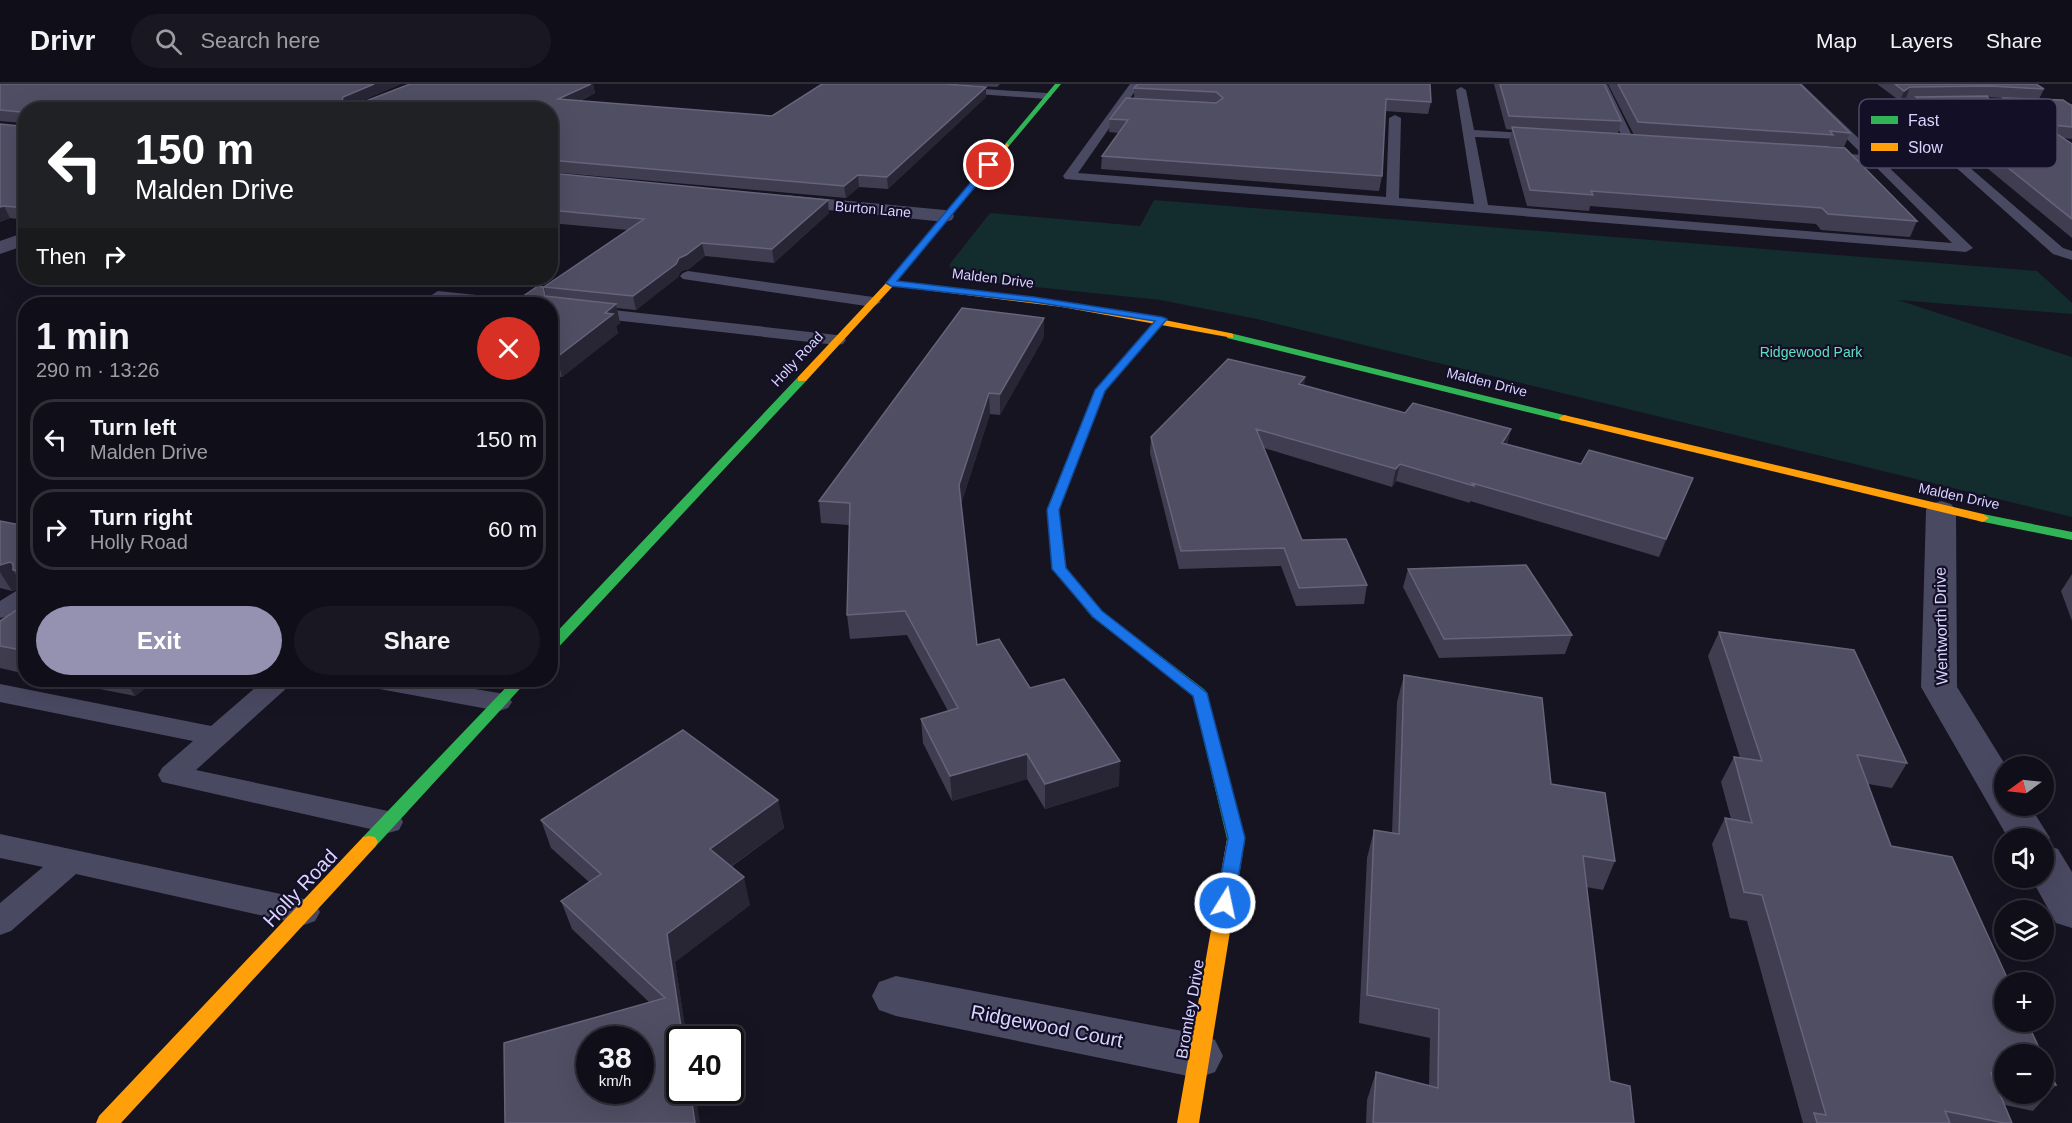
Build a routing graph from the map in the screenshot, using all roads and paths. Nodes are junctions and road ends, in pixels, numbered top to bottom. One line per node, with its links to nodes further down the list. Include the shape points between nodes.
1 (1058, 84): 7 (street, Holly Road)
2 (1135, 84): 20 (lane, via 1126,105 1069,176)
3 (1602, 84): 13 (lane, via 1624,141)
4 (1796, 84): 14 (lane)
5 (944, 89): 7 (lane)
6 (1461, 90): 11 (lane)
7 (1047, 96): 22 (street, Holly Road)
8 (2057, 106): 9 (lane)
9 (2072, 107)
10 (1395, 118): 20 (lane)
11 (1469, 133): 12 (lane); 21 (lane)
12 (1560, 138)
13 (1664, 144)
14 (1859, 145)
15 (1816, 155): 16 (lane)
16 (1859, 158)
17 (1883, 168): 21 (lane, via 1966,248)
18 (1963, 168): 25 (lane, via 2058,250)
19 (771, 199): 22 (street, Burton Lane)
20 (1392, 202): 21 (lane)
21 (1482, 209)
22 (945, 216): 27 (street, Holly Road)
23 (18, 241): 24 (street)
24 (0, 248)
25 (2072, 256)
26 (688, 276): 30 (lane)
27 (891, 283): 30 (street, Holly Road); 32 (street, Malden Drive)
28 (438, 296): 29 (lane)
29 (448, 297)
30 (873, 302): 33 (street, Holly Road)
31 (558, 309): 33 (lane)
32 (1162, 319): 34 (street, Malden Drive); 54 (street, Bromley Drive, via 1101,390 1053,510 1059,569 1097,614 1200,693 1236,838)
33 (837, 340): 38 (street, Holly Road)
34 (1941, 510): 35 (street, Malden Drive); 45 (street, Wentworth Drive, via 1939,687)
35 (2072, 536)
36 (18, 600): 37 (lane)
37 (0, 611)
38 (558, 639)
39 (272, 687): 44 (lane)
40 (415, 687): 43 (lane)
41 (514, 687): 43 (street, Holly Road)
42 (0, 693): 44 (lane)
43 (500, 702): 46 (street, Holly Road)
44 (215, 736): 46 (lane, via 172,775)
45 (1994, 779)
46 (388, 822): 51 (street, Holly Road)
47 (0, 846): 48 (lane)
48 (71, 861): 51 (lane); 52 (lane)
49 (2054, 880): 50 (street)
50 (2072, 910)
51 (304, 912): 55 (street, Holly Road)
52 (0, 922)
53 (896, 996): 54 (street, Ridgewood Court)
54 (1198, 1056): 56 (street, Bromley Drive)
55 (107, 1123)
56 (1188, 1123)

